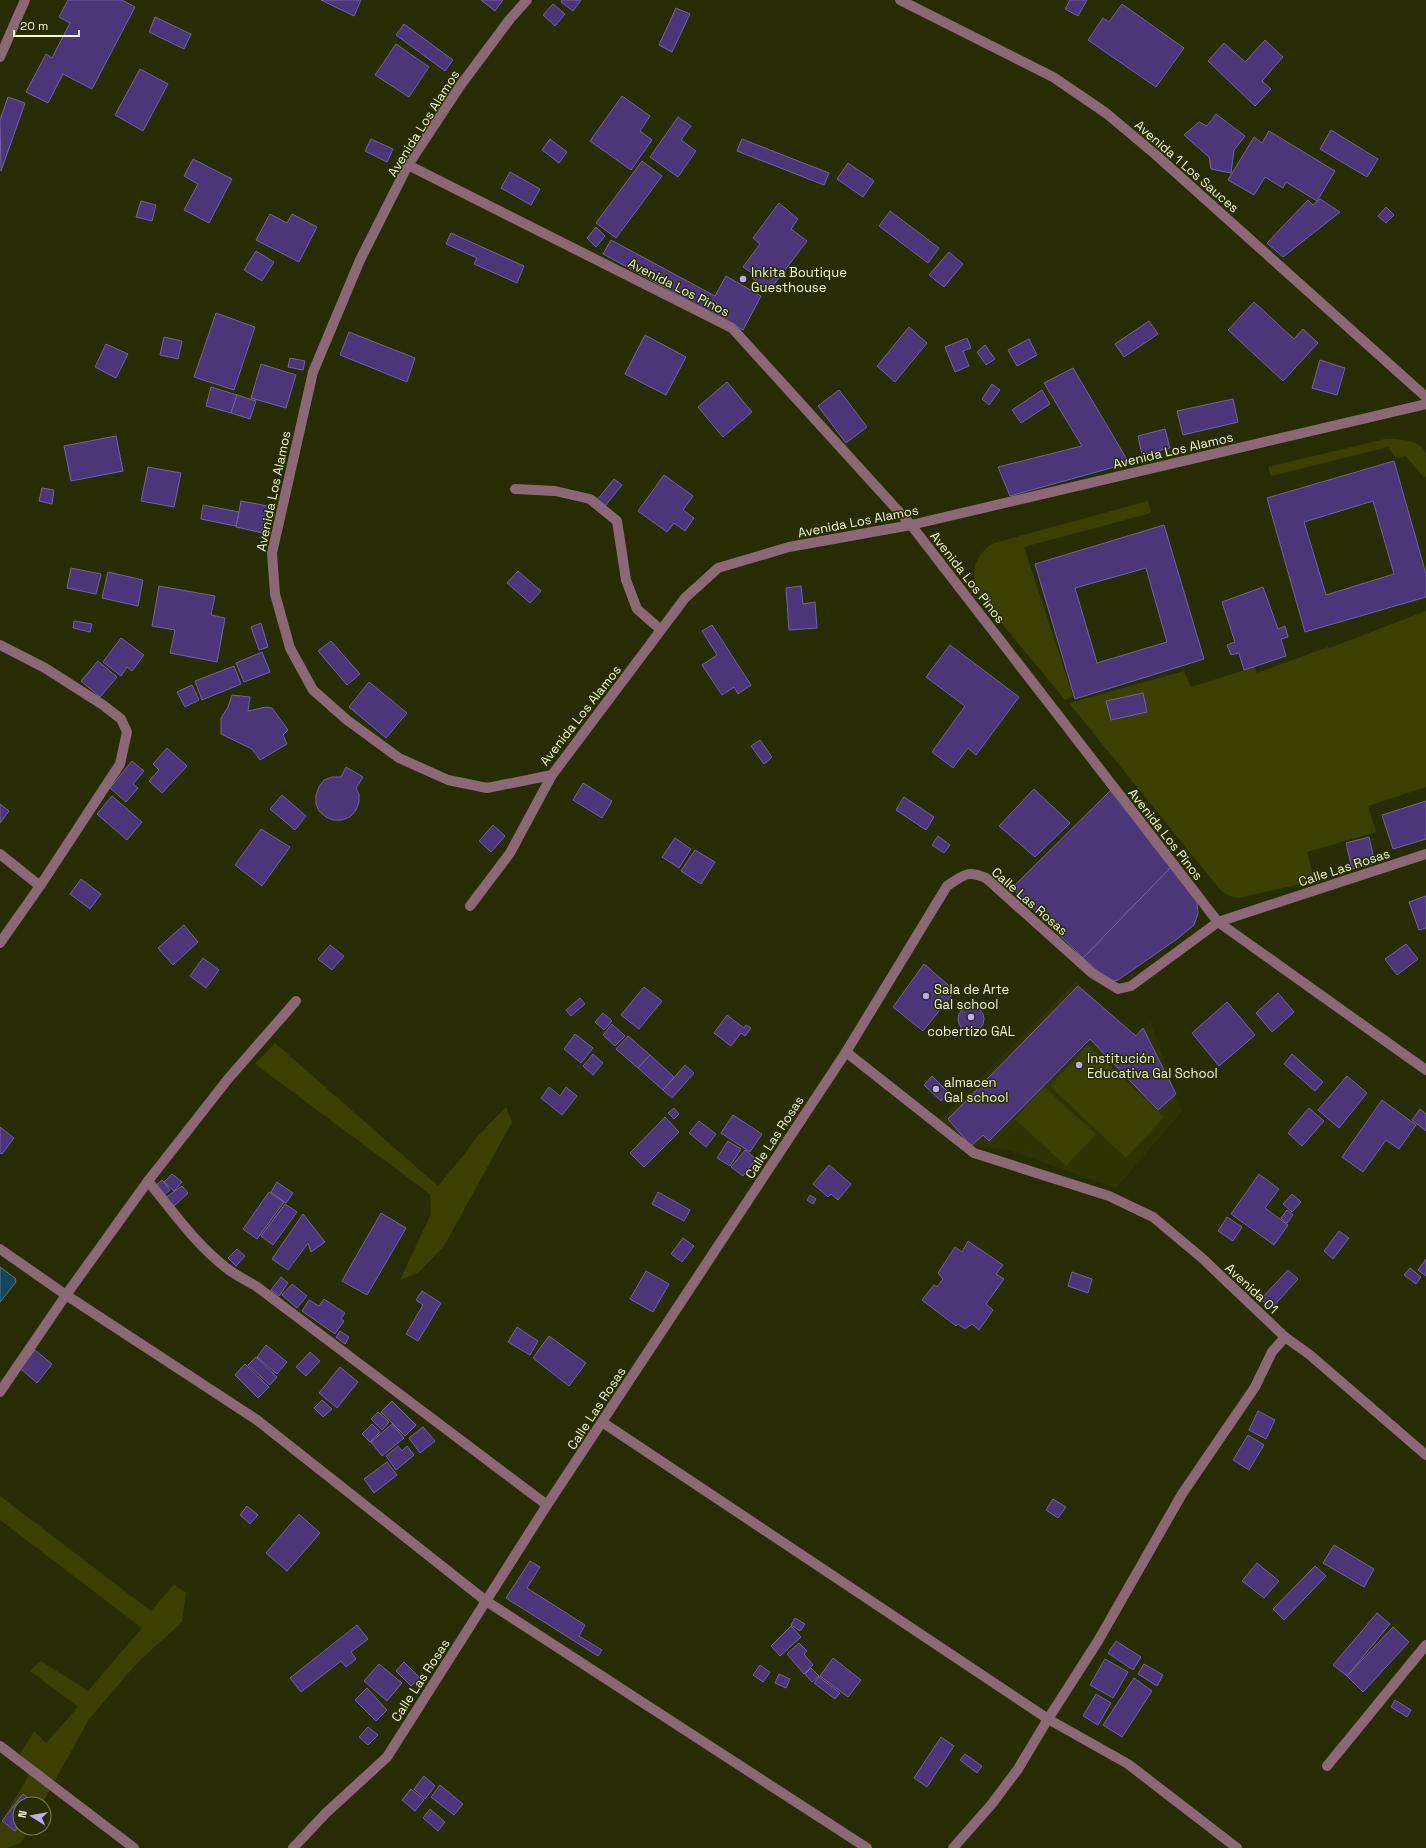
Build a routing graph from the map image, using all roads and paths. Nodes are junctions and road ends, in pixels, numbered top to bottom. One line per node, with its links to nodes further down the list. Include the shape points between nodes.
1 (25, 0): 4 (street)
2 (527, 0): 5 (street, Avenida Los Alamos, via 460,86)
3 (900, 0): 6 (street, Avenida 1 Los Sauces, via 1053,77 1106,113 1156,154)
4 (0, 57)
5 (408, 165): 9 (street, Avenida Los Pinos, via 732,328); 12 (street, Avenida Los Alamos, via 360,260 313,372 272,552 275,594 290,648 313,690 347,720 399,758 448,780 487,788)
6 (1426, 397)
7 (1426, 404): 9 (street, Avenida Los Alamos)
8 (515, 489): 10 (street, via 555,491 590,499 617,521 626,580 637,609)
9 (911, 524): 10 (street, Avenida Los Alamos, via 789,546 718,568 685,598); 17 (street, Avenida Los Pinos)
10 (661, 630): 12 (street, Avenida Los Alamos)
11 (0, 645): 15 (street, via 45,668 103,704 121,719 127,732 120,764)
12 (552, 775): 16 (street, via 510,853)
13 (0, 854): 15 (street)
14 (1426, 854): 17 (street, Calle Las Rosas)
15 (40, 886): 18 (street)
16 (470, 906)
17 (1218, 922): 20 (street, Calle Las Rosas, via 1131,986 1118,989 1092,973 986,878 974,873 964,876 947,886); 21 (street, Avenida Los Pinos)
18 (0, 944)
19 (296, 1001): 22 (street, via 228,1079)
20 (846, 1052): 25 (street, Avenida 01, via 974,1153 1109,1196 1153,1217 1202,1258); 27 (street, Calle Las Rosas)
21 (1426, 1070)
22 (148, 1181): 24 (street); 29 (street, via 188,1231 230,1270 256,1286)
23 (0, 1249): 24 (street)
24 (66, 1295): 26 (street); 30 (street, via 257,1420)
25 (1285, 1337): 28 (street, Avenida 01, via 1310,1355); 32 (street, via 1272,1352 1255,1387 1182,1494 1098,1641)
26 (0, 1392)
27 (602, 1422): 29 (street, Calle Las Rosas); 32 (street)
28 (1426, 1455)
29 (548, 1505): 30 (street, Calle Las Rosas)
30 (486, 1602): 36 (street, Calle Las Rosas, via 387,1757 326,1813); 37 (street)
31 (1426, 1645): 34 (street)
32 (1048, 1719): 38 (street, via 992,1806); 39 (street, via 1128,1764)
33 (0, 1746): 35 (street)
34 (1327, 1766)
35 (134, 1848)
36 (293, 1848)
37 (867, 1848)
38 (954, 1848)
39 (1237, 1848)

